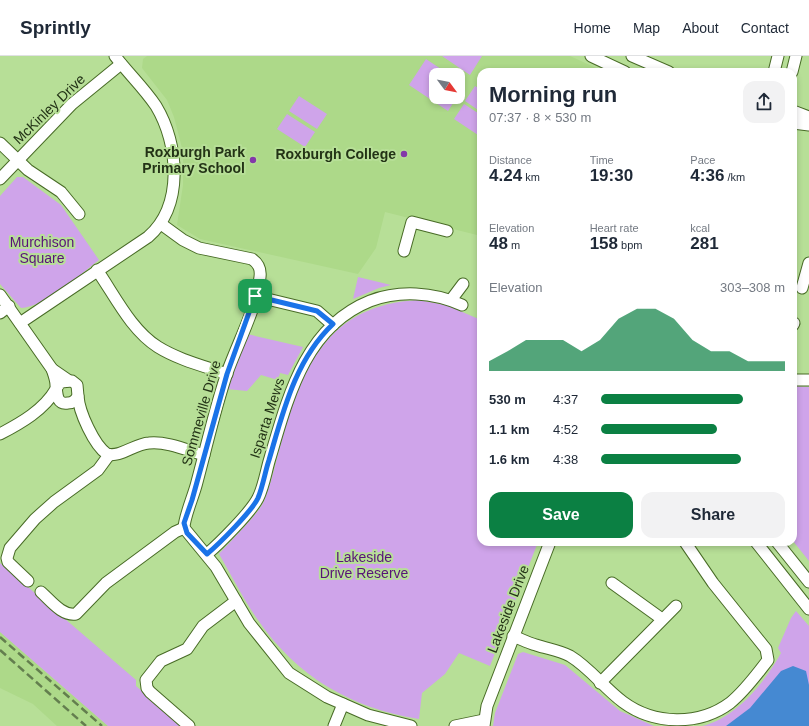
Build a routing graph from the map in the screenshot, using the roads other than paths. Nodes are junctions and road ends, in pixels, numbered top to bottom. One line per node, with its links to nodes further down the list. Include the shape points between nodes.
1 (591, 56): 6 (street)
2 (632, 56): 7 (street)
3 (778, 56): 8 (street)
4 (796, 56): 9 (street)
5 (118, 60): 15 (street, McKinley Drive); 18 (street, via 156,107 170,139 174,178 170,204)
6 (616, 68)
7 (660, 68)
8 (775, 68)
9 (793, 68)
10 (797, 112): 11 (street)
11 (809, 116)
12 (797, 123): 13 (street)
13 (809, 125)
14 (0, 143): 15 (street)
15 (18, 161): 16 (street, McKinley Drive); 17 (street, via 38,178 61,192)
16 (0, 179)
17 (79, 214)
18 (161, 224): 22 (street, via 148,237); 26 (street, Sommeville Drive, via 199,248 255,262 260,270)
19 (447, 231): 20 (street, via 412,222)
20 (404, 251)
21 (809, 263): 24 (street)
22 (98, 270): 28 (street); 31 (street, via 130,318 157,346 175,356)
23 (463, 284): 29 (street, Isparta Mews, via 456,302 419,294 390,295 364,304)
24 (802, 288)
25 (0, 295): 27 (street)
26 (255, 296): 29 (street, via 317,311); 31 (street, Sommeville Drive)
27 (4, 310): 28 (street)
28 (20, 323): 30 (street)
29 (333, 324): 48 (street, Isparta Mews, via 315,345 296,379 256,501)
30 (52, 370): 32 (street); 35 (street)
31 (227, 374): 41 (street, Sommeville Drive)
32 (68, 380): 35 (street, via 61,382); 36 (street, via 77,385)
33 (797, 380): 34 (street)
34 (809, 380)
35 (56, 388): 37 (street, via 57,396); 38 (street)
36 (78, 396): 37 (street, via 74,401); 39 (street)
37 (66, 403): 38 (street); 39 (street)
38 (41, 408): 40 (street)
39 (83, 416): 42 (street, via 99,447)
40 (0, 434)
41 (204, 454): 42 (street, via 151,442 136,445 117,455); 43 (street, Sommeville Drive)
42 (109, 455): 49 (street, via 98,470 35,519 10,548 8,562)
43 (184, 528): 48 (street); 52 (street, via 106,583 76,614 64,612)
44 (548, 546): 57 (street, Lakeside Drive)
45 (688, 546): 58 (street, via 713,583 766,649 768,660 730,703 703,717 689,720 664,719 639,712)
46 (759, 546): 54 (street)
47 (780, 546): 50 (street)
48 (207, 554): 53 (street)
49 (28, 581)
50 (809, 582)
51 (612, 583): 56 (street)
52 (41, 592)
53 (236, 602): 59 (street, via 272,652 291,671 327,697); 61 (street, via 203,626 187,649 161,662 146,680 146,688)
54 (806, 605)
55 (676, 606): 56 (street)
56 (662, 619): 58 (street)
57 (513, 636): 58 (street, via 571,657); 60 (street, Lakeside Drive)
58 (600, 683)
59 (344, 704): 62 (street); 63 (street, via 368,715)
60 (481, 724): 64 (street)
61 (189, 726)
62 (334, 726)
63 (411, 726)
64 (455, 726)

